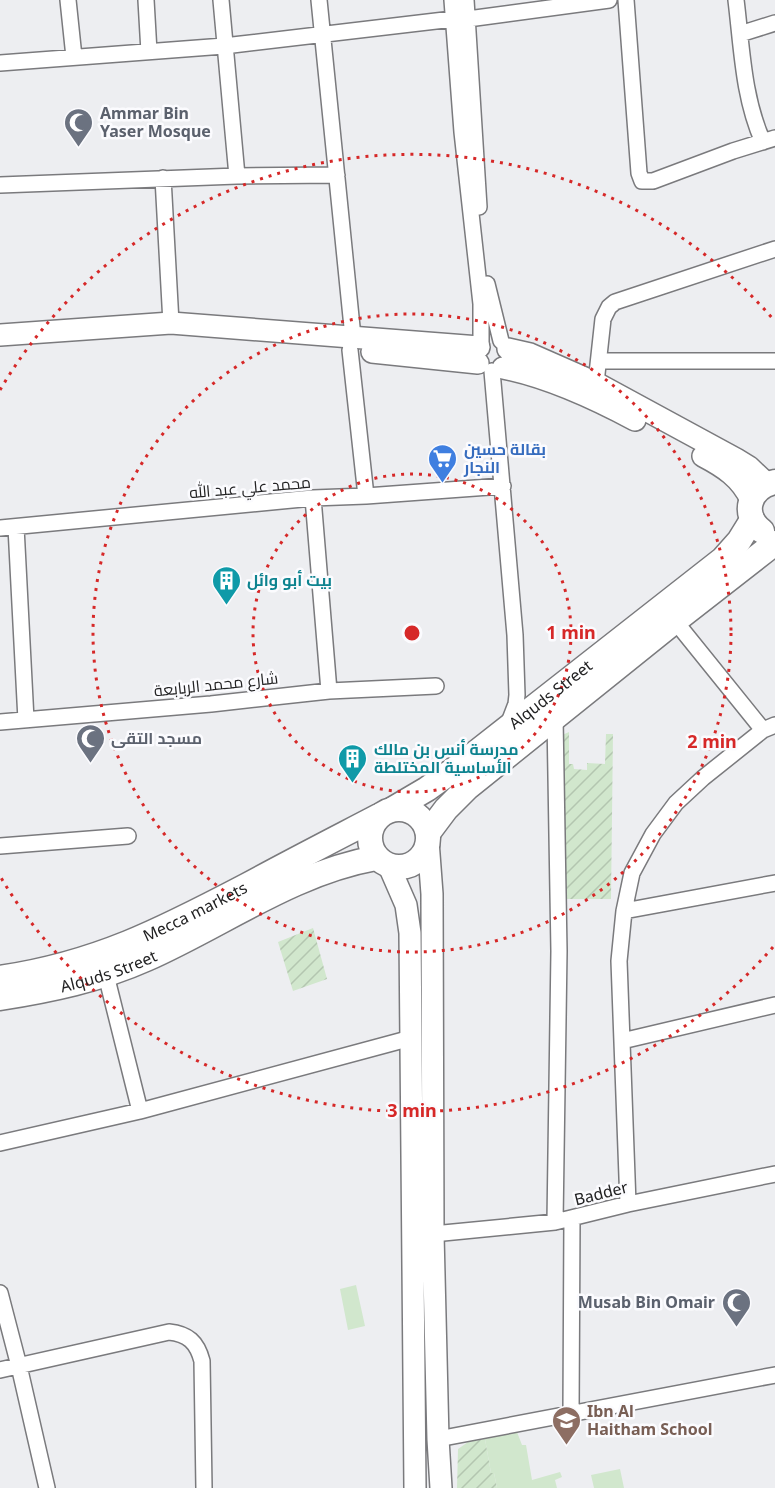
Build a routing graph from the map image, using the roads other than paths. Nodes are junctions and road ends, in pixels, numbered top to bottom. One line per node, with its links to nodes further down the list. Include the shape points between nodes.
1 (68, 0): 17 (street)
2 (146, 0): 16 (street)
3 (221, 0): 15 (street)
4 (319, 0): 13 (street)
5 (452, 0): 11 (street)
6 (466, 0): 11 (street)
7 (609, 0): 10 (street)
8 (626, 0): 19 (street, via 642,181 653,181)
9 (736, 0): 14 (street)
10 (537, 5): 11 (street)
11 (461, 19): 13 (street); 29 (street, via 462,132 481,304)
12 (775, 23): 14 (street)
13 (322, 33): 15 (street); 20 (street)
14 (740, 34): 19 (street, via 744,83 751,110)
15 (224, 46): 16 (street); 21 (street)
16 (149, 52): 17 (street)
17 (74, 57): 18 (street)
18 (0, 63)
19 (769, 140)
20 (337, 175): 21 (street); 27 (street)
21 (237, 176): 22 (street)
22 (163, 178): 23 (street); 25 (street)
23 (0, 185)
24 (775, 249): 30 (street, via 615,302 603,319)
25 (171, 323): 26 (street); 27 (street)
26 (0, 335)
27 (352, 344): 28 (street, via 146,336); 29 (street); 34 (street)
28 (0, 346)
29 (492, 355): 32 (street, via 531,354); 33 (street); 35 (street, via 622,413 724,468)
30 (599, 360): 31 (street); 32 (street)
31 (775, 361)
32 (596, 383): 35 (street, via 749,467)
33 (503, 486): 34 (street, محمد علي عبد الله); 48 (street, via 517,694 514,713)
34 (366, 496): 36 (street, محمد علي عبد الله)
35 (761, 496): 39 (main road, via 763,532); 48 (main road, Alquds Street, via 739,541 723,560)
36 (313, 498): 37 (street, محمد علي عبد الله); 43 (street)
37 (16, 527): 38 (street, محمد علي عبد الله); 45 (street)
38 (0, 528)
39 (775, 536)
40 (775, 543): 41 (main road, Alquds Street)
41 (675, 621): 44 (main road, Alquds Street); 47 (street)
42 (436, 686): 43 (street, شارع محمد الربابعة)
43 (329, 691): 45 (street, شارع محمد الربابعة)
44 (555, 717): 51 (main road, Alquds Street, via 456,798); 67 (street, via 559,951)
45 (26, 720): 46 (street, شارع محمد الربابعة)
46 (0, 722)
47 (769, 728): 55 (street, via 676,803 632,873)
48 (505, 731): 49 (main road, Alquds Street, via 443,778)
49 (386, 813): 51 (main road, via 401,809 416,814 422,819); 53 (main road, via 374,822 369,836); 57 (main road, Mecca markets, via 127,945 66,965)
50 (128, 836): 52 (street)
51 (428, 837): 53 (main road, via 418,861 404,867); 68 (street, via 432,894)
52 (0, 846)
53 (383, 862): 56 (main road, Alquds Street, via 338,866 301,880 167,949); 60 (street, via 401,892 409,919)
54 (775, 883): 55 (street)
55 (624, 911): 61 (street, via 620,961)
56 (106, 975): 58 (main road, Alquds Street, via 56,989); 62 (street)
57 (0, 978)
58 (0, 998)
59 (775, 1005): 61 (street)
60 (411, 1038): 62 (street); 77 (street)
61 (622, 1041): 65 (street)
62 (140, 1111): 63 (street)
63 (0, 1143)
64 (775, 1174): 65 (street, Badder)
65 (628, 1204): 66 (street, Badder)
66 (572, 1218): 67 (street, Badder); 73 (street)
67 (555, 1222): 68 (street, Badder)
68 (433, 1234): 74 (street)
69 (0, 1293): 70 (street)
70 (20, 1366): 71 (street); 75 (street); 76 (street, via 169,1332 192,1339 202,1360)
71 (0, 1370)
72 (775, 1375): 73 (street)
73 (571, 1413): 74 (street)
74 (438, 1439): 78 (street)
75 (46, 1488)
76 (204, 1488)
77 (415, 1488)
78 (441, 1488)

